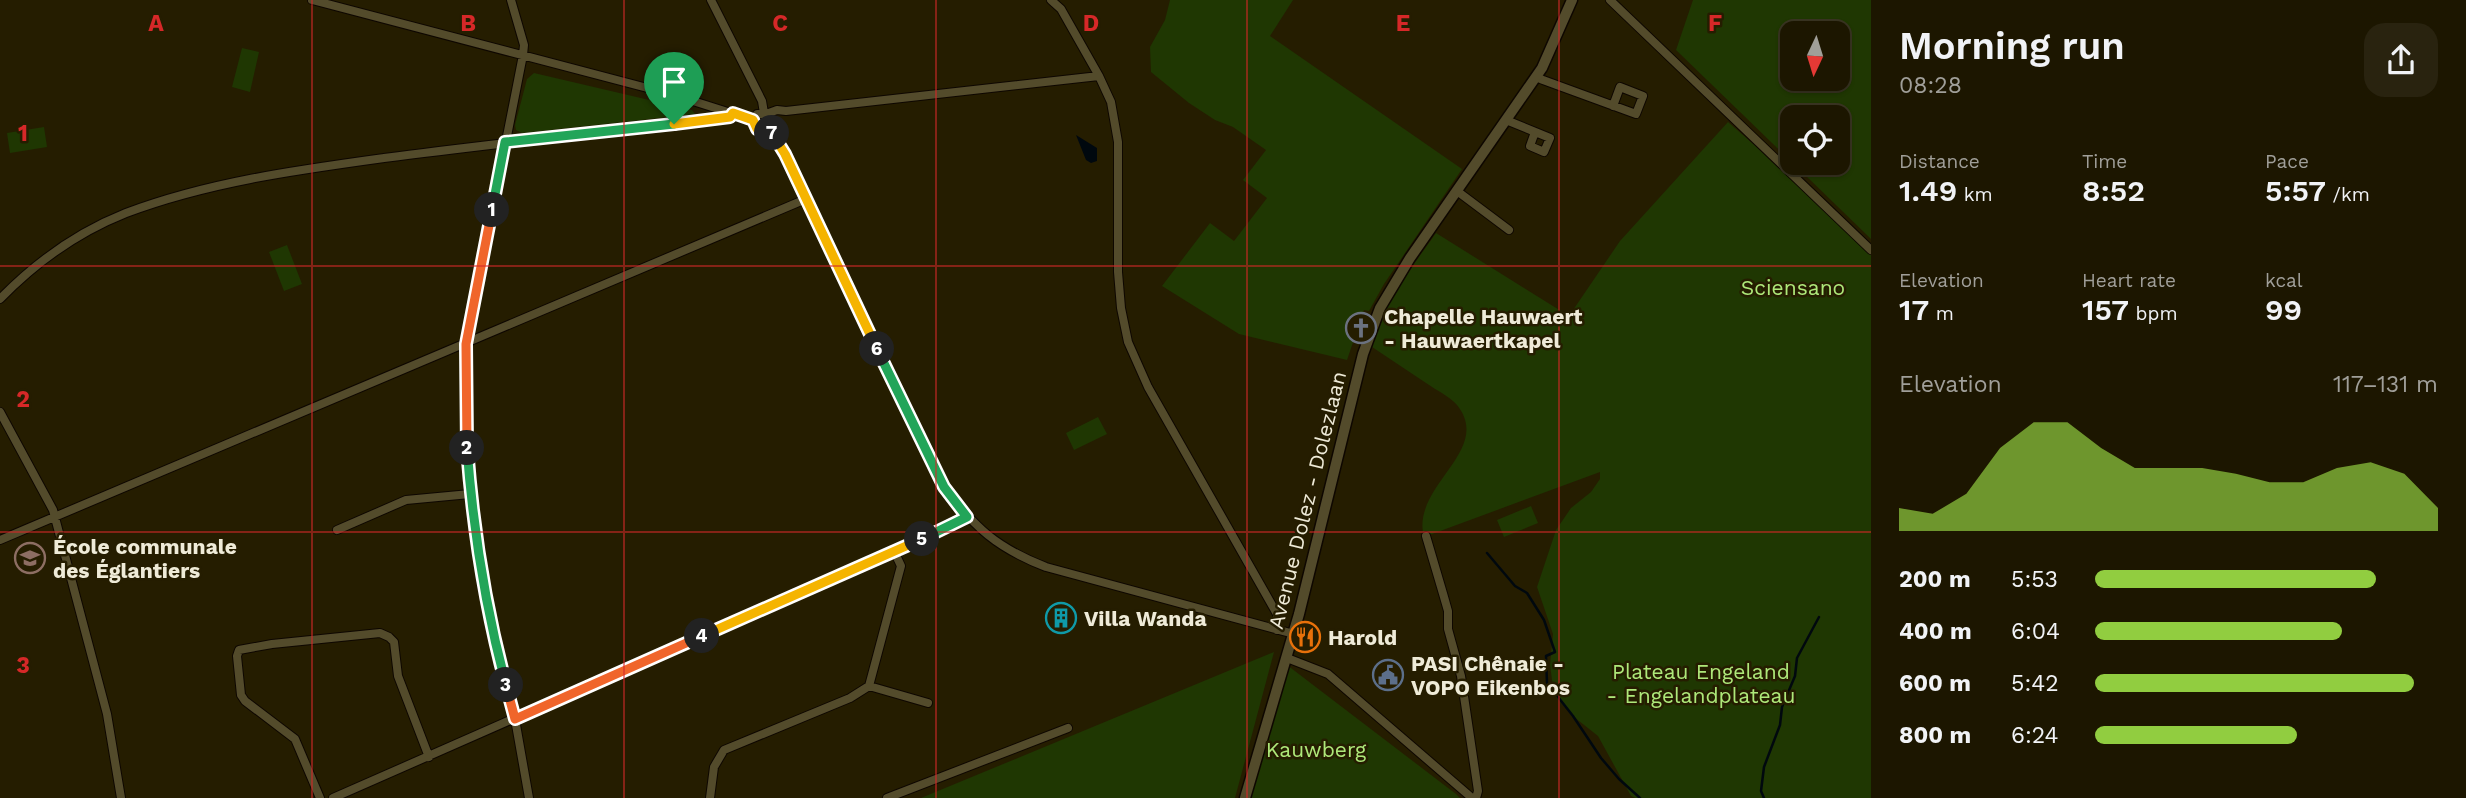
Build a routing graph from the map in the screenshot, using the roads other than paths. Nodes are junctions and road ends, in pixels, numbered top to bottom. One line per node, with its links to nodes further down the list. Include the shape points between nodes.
1 (312, 0): 7 (street)
2 (511, 0): 7 (street)
3 (711, 0): 10 (street)
4 (1051, 0): 8 (street)
5 (1572, 0): 9 (street, Avenue Dolez - Dolezlaan)
6 (1610, 0): 21 (street)
7 (523, 55): 12 (street); 17 (street)
8 (1100, 76): 14 (street, via 777,110); 32 (street, via 1111,102 1118,142 1118,272 1128,342 1148,387 1277,614)
9 (1536, 77): 11 (street); 15 (street, Avenue Dolez - Dolezlaan)
10 (758, 95): 13 (street); 14 (street)
11 (1613, 106)
12 (733, 113): 13 (street); 17 (street, via 730,117)
13 (754, 118): 14 (street); 14 (street, via 757,129)
14 (767, 120): 19 (street)
15 (1506, 120): 16 (street); 18 (street, Avenue Dolez - Dolezlaan)
16 (1535, 132)
17 (505, 142): 22 (street, via 253,178 159,202 124,214 49,254); 23 (street)
18 (1457, 191): 20 (street); 33 (street, Avenue Dolez - Dolezlaan, via 1390,288 1373,325 1354,385)
19 (806, 199): 23 (street); 27 (street, via 944,487)
20 (1509, 230)
21 (1871, 250)
22 (0, 299)
23 (466, 344): 25 (street); 26 (street)
24 (0, 412): 26 (street)
25 (470, 494): 28 (street, via 406,500); 37 (street, via 482,586)
26 (55, 517): 30 (street); 40 (street, via 107,714)
27 (967, 517): 31 (street); 32 (street, via 1000,545 1046,567)
28 (337, 530)
29 (1426, 536): 47 (street, via 1461,676 1478,791)
30 (0, 540)
31 (894, 551): 35 (street, via 901,566); 37 (street)
32 (1277, 629): 33 (street)
33 (1294, 634): 34 (street, Avenue Dolez - Dolezlaan)
34 (1287, 658): 46 (street, Avenue Dolez - Dolezlaan); 47 (street, via 1328,674)
35 (869, 686): 36 (street); 44 (street, via 724,750 714,766)
36 (928, 703)
37 (515, 719): 39 (street); 43 (street)
38 (1068, 727): 45 (street)
39 (429, 757): 41 (street, via 402,691 394,642 389,637 380,634 239,650 241,695 295,739); 42 (street)
40 (121, 798)
41 (320, 798)
42 (333, 798)
43 (529, 798)
44 (710, 798)
45 (887, 798)
46 (1245, 798)
47 (1474, 798)

